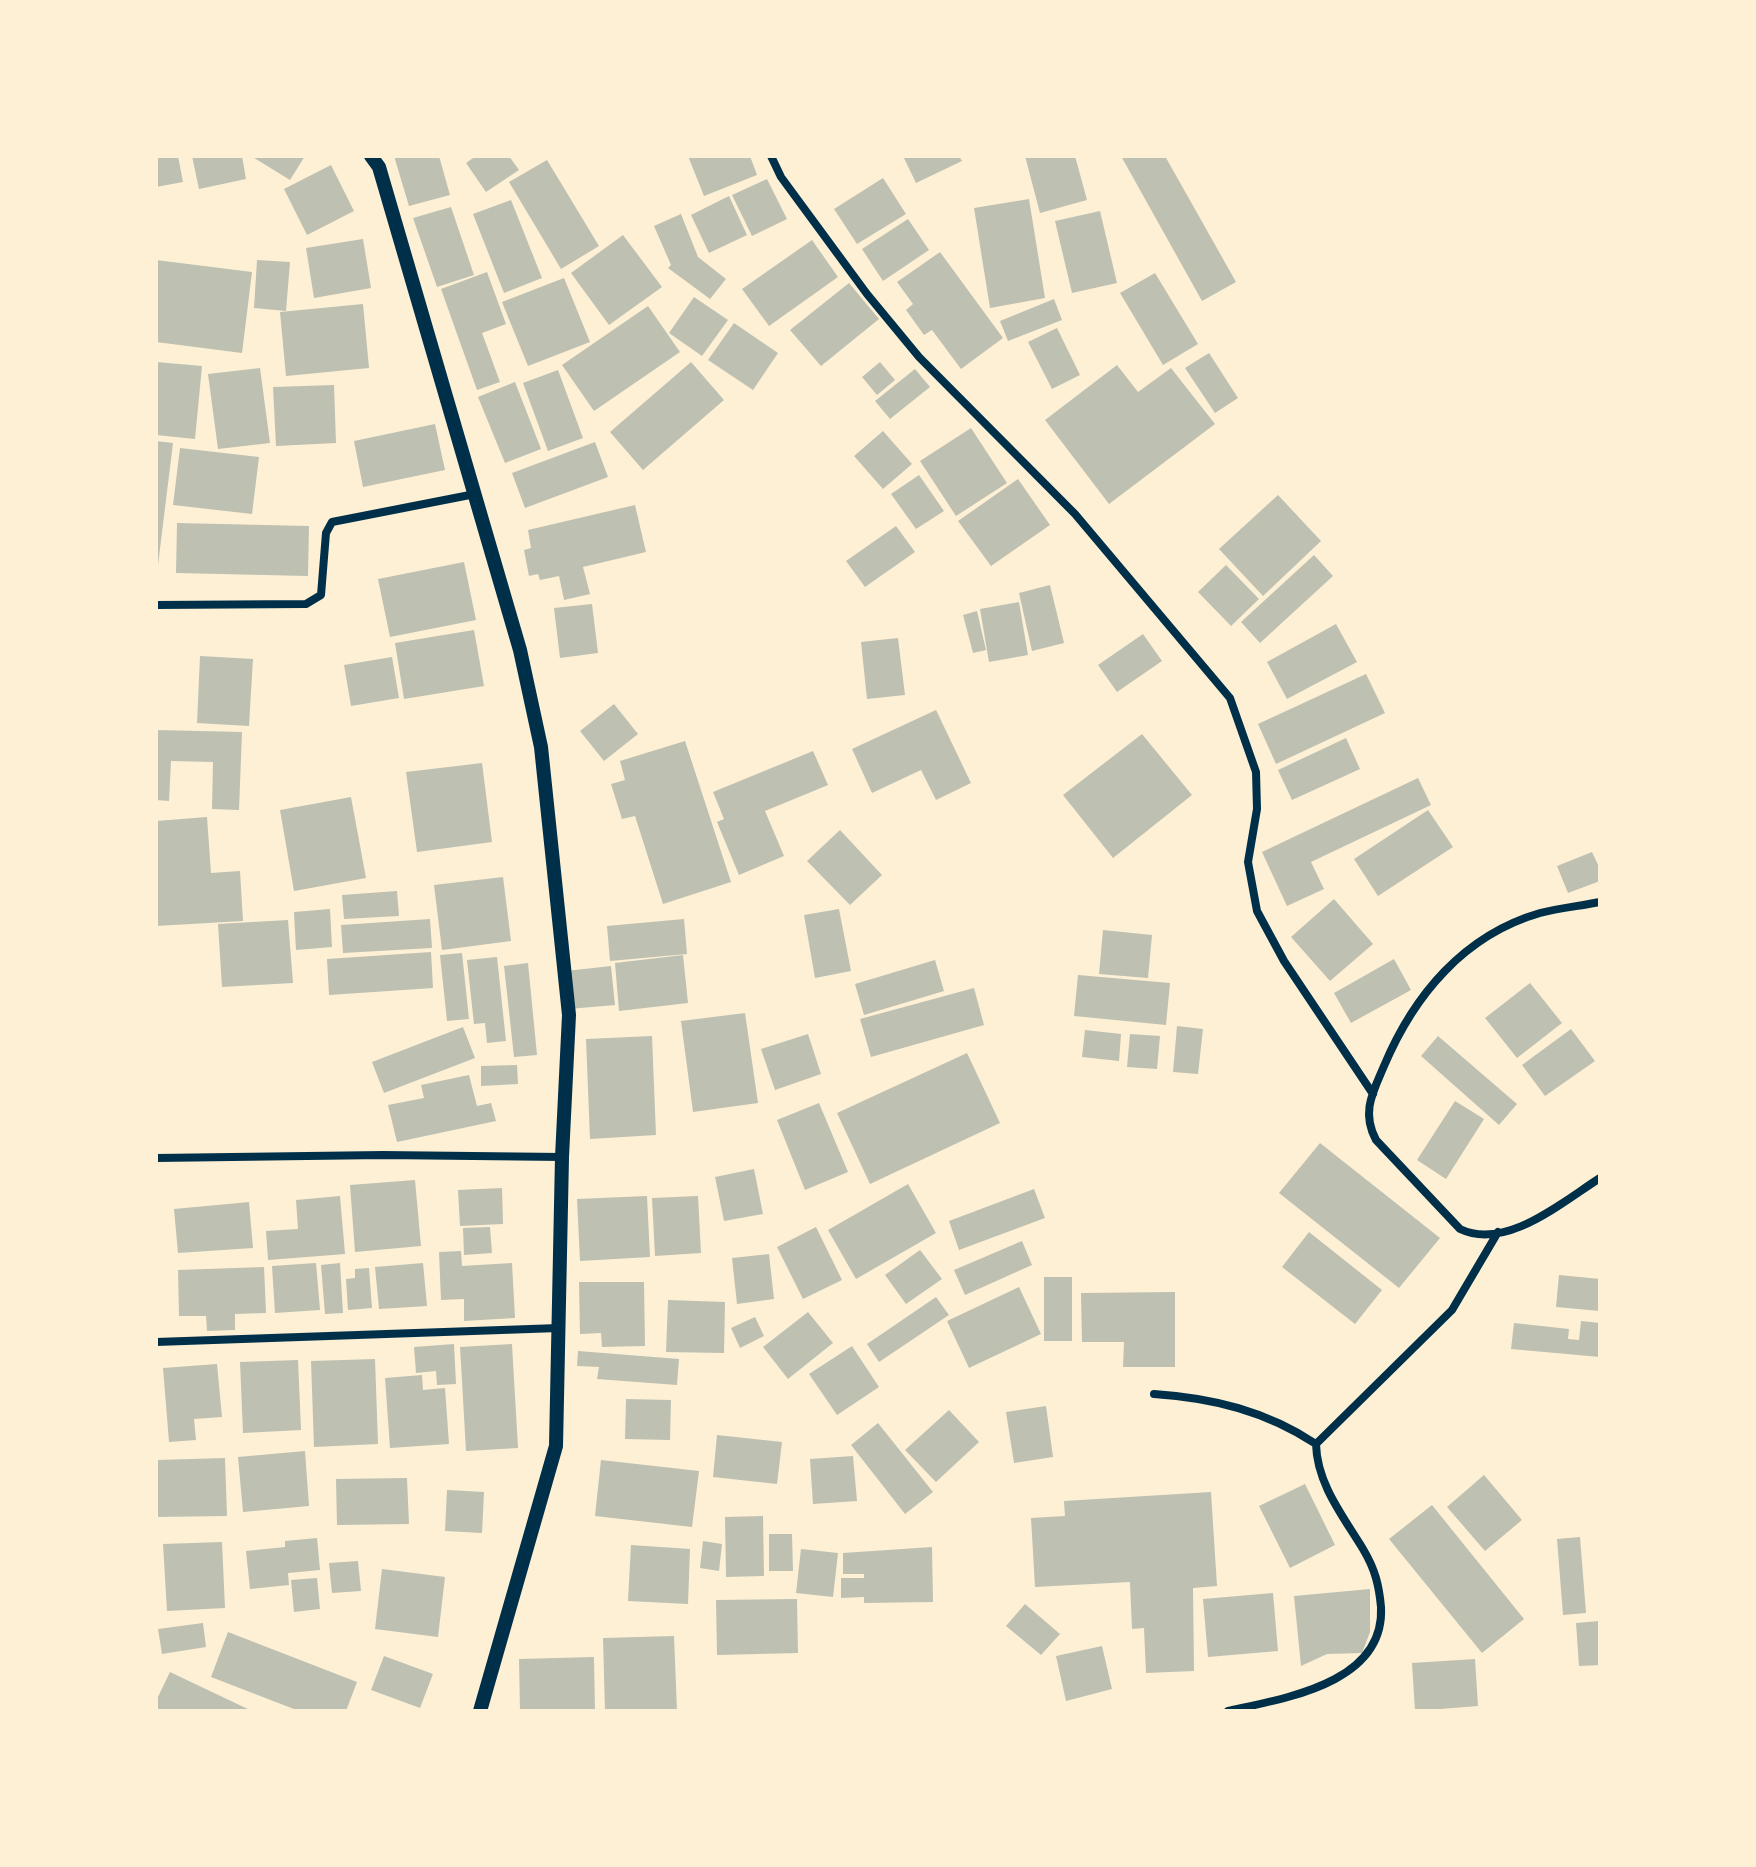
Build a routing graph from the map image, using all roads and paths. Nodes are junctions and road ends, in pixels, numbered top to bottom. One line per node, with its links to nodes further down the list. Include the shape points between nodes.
1 (371, 156): 3 (street, via 379,167)
2 (771, 156): 6 (street, via 841,259 919,357 1075,514 1225,690 1256,772 1257,809 1248,862 1257,911)
3 (475, 494): 4 (street, via 332,522 326,533 321,595 306,604); 7 (street, via 520,650 541,747 569,1015)
4 (156, 605)
5 (1600, 902): 6 (street, via 1539,913 1486,936 1444,969 1394,1042)
6 (1373, 1094): 10 (street, via 1367,1108 1370,1128 1391,1157 1460,1229 1475,1236)
7 (562, 1157): 8 (street); 11 (street)
8 (156, 1158)
9 (1600, 1178): 10 (street, via 1522,1226)
10 (1498, 1232): 14 (street, via 1452,1310)
11 (560, 1328): 12 (street); 15 (street, via 556,1446)
12 (156, 1342)
13 (1154, 1394): 14 (street, via 1201,1397 1243,1409 1286,1424)
14 (1316, 1444): 16 (street, via 1317,1466 1379,1582 1382,1628 1372,1651 1337,1678)
15 (480, 1711)
16 (1228, 1711)

